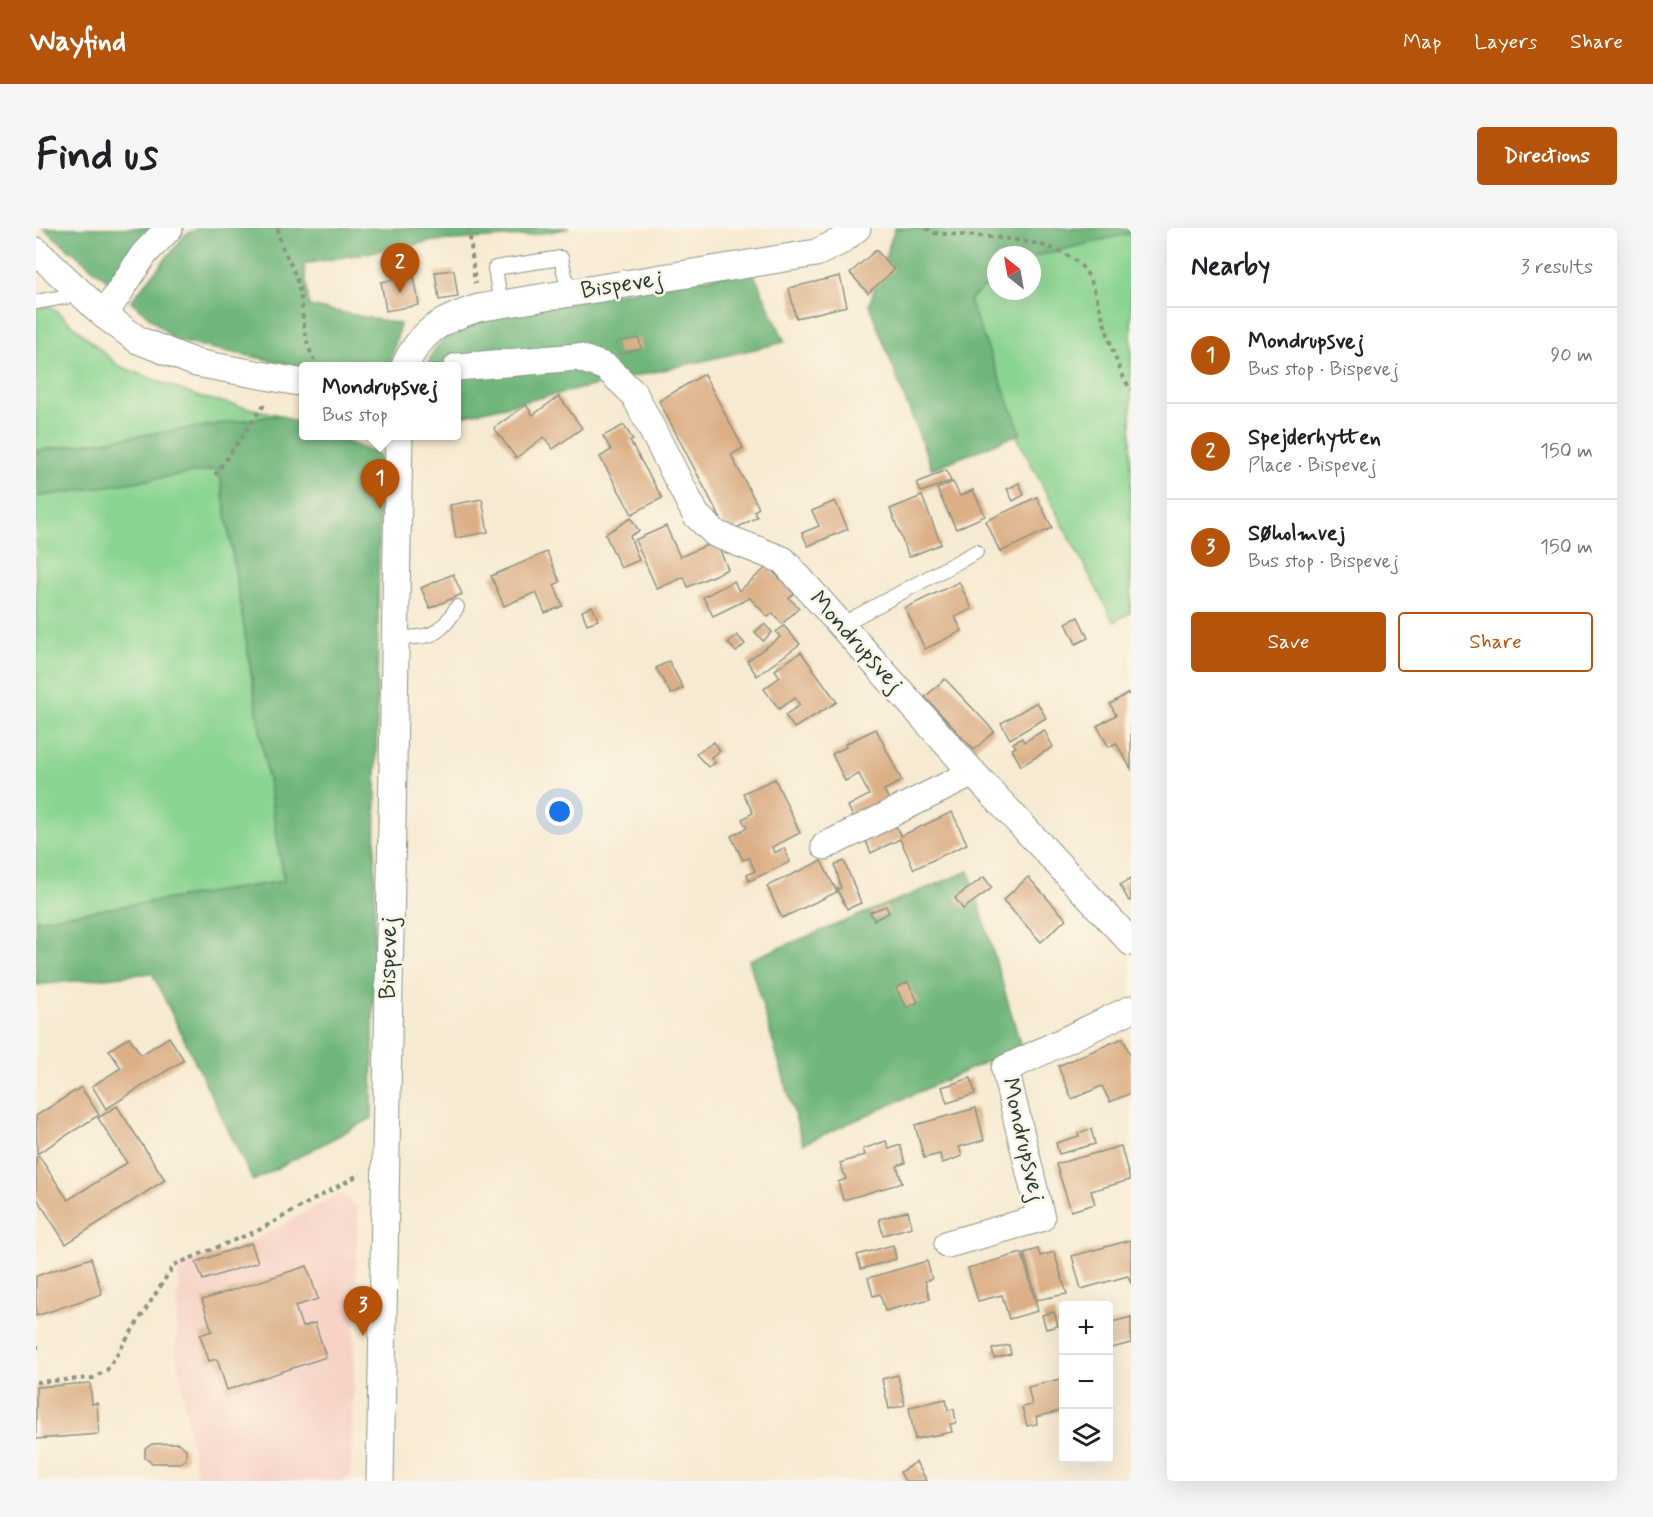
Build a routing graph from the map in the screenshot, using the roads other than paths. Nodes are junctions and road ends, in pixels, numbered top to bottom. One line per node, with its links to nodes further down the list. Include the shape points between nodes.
1 (169, 228): 8 (street, via 144,254)
2 (856, 228): 4 (street, Bispevej, via 841,241 816,253)
3 (36, 251): 5 (street)
4 (569, 293): 7 (street, Bispevej); 7 (lane, via 561,258 495,268)
5 (82, 294): 6 (lane); 8 (street)
6 (36, 302)
7 (501, 305): 9 (street, Bispevej, via 446,319 412,349)
8 (104, 315): 11 (street, via 138,340 196,363)
9 (407, 362)
10 (461, 367): 15 (street, Mondrupsvej, via 577,357 606,367 633,394 696,515 716,534 783,560)
11 (299, 382)
12 (399, 440): 16 (street, Bispevej)
13 (976, 552): 15 (lane)
14 (457, 607): 16 (lane, via 445,628 422,637)
15 (841, 625): 17 (street, Mondrupsvej)
16 (395, 638): 22 (street, Bispevej)
17 (973, 773): 18 (street); 19 (street, Mondrupsvej)
18 (825, 846)
19 (1131, 942)
20 (1131, 1009): 21 (street, Mondrupsvej, via 1005,1069 1041,1218)
21 (948, 1244)
22 (380, 1481)

